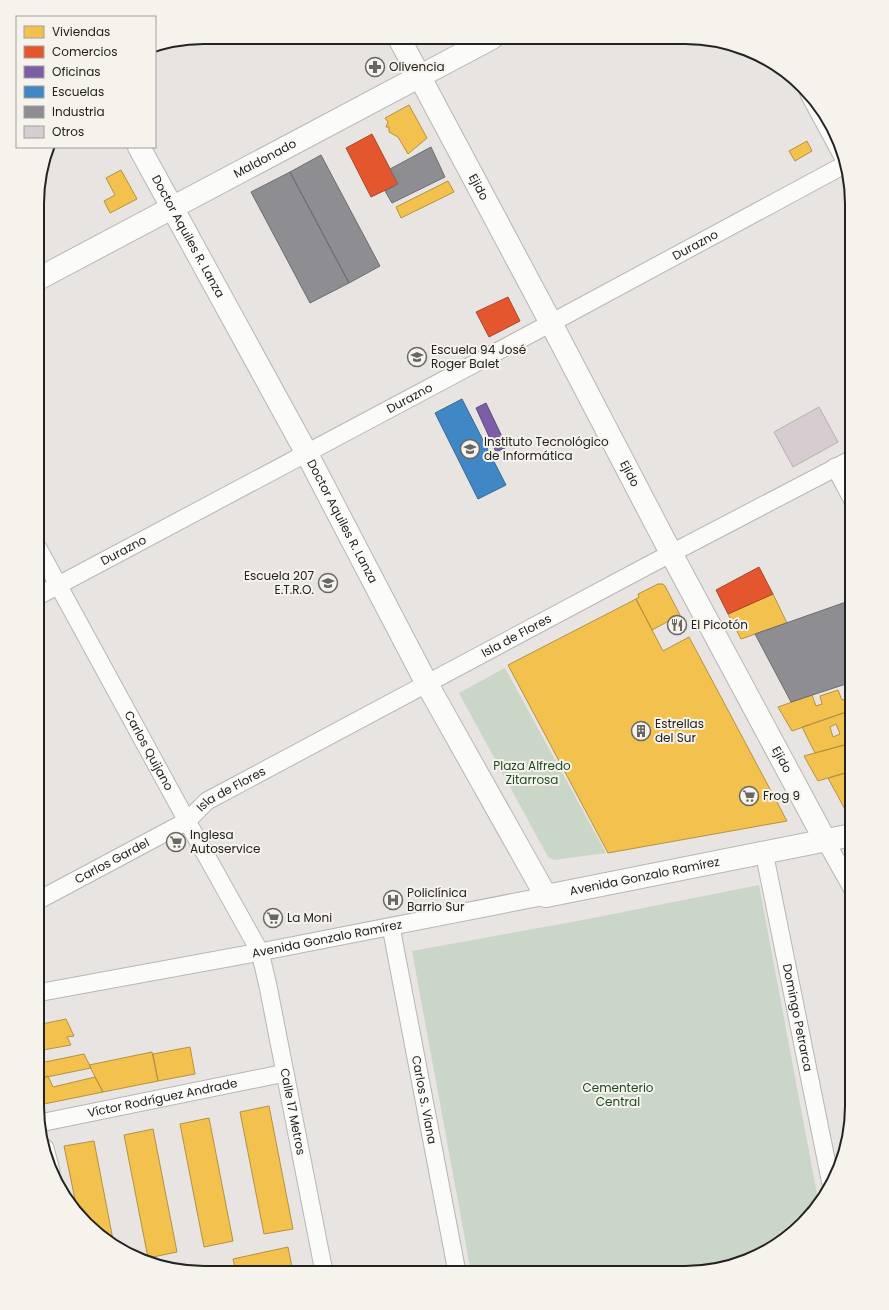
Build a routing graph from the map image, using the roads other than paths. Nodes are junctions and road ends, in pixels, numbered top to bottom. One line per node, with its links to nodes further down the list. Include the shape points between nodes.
1 (401, 44): 3 (street, Ejido)
2 (480, 44): 3 (street, Maldonado)
3 (419, 76): 6 (street, Maldonado); 8 (street, Ejido)
4 (140, 148): 6 (street, Doctor Aquiles R. Lanza)
5 (841, 167): 8 (street, Durazno)
6 (171, 208): 7 (street, Maldonado); 9 (street, Doctor Aquiles R. Lanza)
7 (44, 276)
8 (551, 323): 9 (street, Durazno); 13 (street, Ejido)
9 (306, 452): 15 (street, Durazno); 17 (street, Doctor Aquiles R. Lanza)
10 (845, 462): 11 (street, Isla de Flores)
11 (835, 467): 12 (street); 13 (street, Isla de Flores)
12 (845, 486)
13 (671, 553): 17 (street, Isla de Flores); 20 (street, Ejido)
14 (44, 559): 15 (street, Carlos Quijano)
15 (58, 585): 16 (street, Durazno); 18 (street, Carlos Quijano)
16 (44, 593)
17 (427, 684): 18 (street, Isla de Flores, via 207,800); 23 (street, Doctor Aquiles R. Lanza)
18 (187, 821): 24 (street, Carlos Gardel); 26 (street, Carlos Quijano)
19 (845, 836): 20 (street, Avenida Gonzalo Ramírez)
20 (825, 840): 21 (street, Avenida Gonzalo Ramírez); 22 (street, Ejido)
21 (764, 852): 23 (street, Avenida Gonzalo Ramírez); 30 (street, Domingo Petrarca)
22 (845, 876)
23 (546, 896): 25 (street, Avenida Gonzalo Ramírez)
24 (44, 897)
25 (391, 927): 26 (street, Avenida Gonzalo Ramírez); 32 (street, Carlos S. Viana)
26 (260, 952): 27 (street, Avenida Gonzalo Ramírez); 28 (street, Calle 17 Metros)
27 (44, 992)
28 (285, 1073): 29 (street, Víctor Rodríguez Andrade); 31 (street, Calle 17 Metros)
29 (45, 1122)
30 (829, 1175)
31 (323, 1266)
32 (455, 1266)

